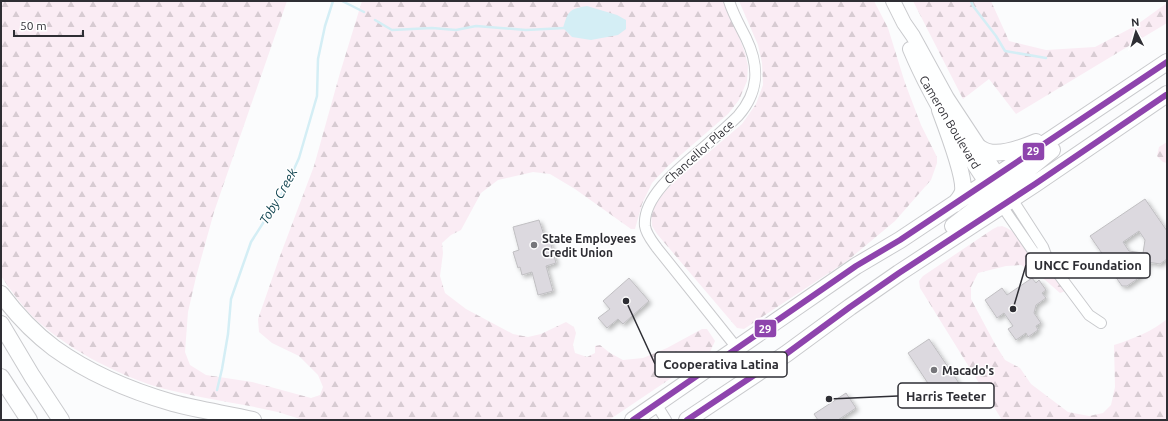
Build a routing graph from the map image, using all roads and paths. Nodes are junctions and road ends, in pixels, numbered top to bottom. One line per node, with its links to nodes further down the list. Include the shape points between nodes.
1 (729, 1): 15 (street, Chancellor Place, via 755,64 752,96 738,116 663,184 649,206 645,224 646,231 655,245)
2 (893, 1): 3 (street, Cameron Boulevard)
3 (904, 23): 7 (street, Cameron Boulevard, via 906,38); 9 (street, Cameron Boulevard, via 947,98)
4 (1167, 62): 5 (main road)
5 (1120, 94): 8 (main road); 10 (main road)
6 (1167, 94): 10 (main road)
7 (940, 110): 10 (street, Cameron Boulevard, via 957,138); 11 (main road, via 963,184 963,191)
8 (1074, 124): 9 (main road, via 1033,143 1010,150 991,153); 10 (main road)
9 (980, 148): 10 (street, Cameron Boulevard)
10 (1000, 191): 11 (main road); 13 (street, via 1089,315); 23 (main road, via 917,254 899,273)
11 (955, 204): 15 (main road, via 856,266)
12 (1, 294): 20 (main road, via 54,348 113,382 173,403)
13 (1101, 323)
14 (1, 324): 19 (main road)
15 (737, 348): 17 (main road)
16 (1, 377): 18 (main road)
17 (656, 404): 21 (main road); 22 (street)
18 (29, 420)
19 (61, 420)
20 (253, 420)
21 (633, 420)
22 (666, 420)
23 (688, 420)

